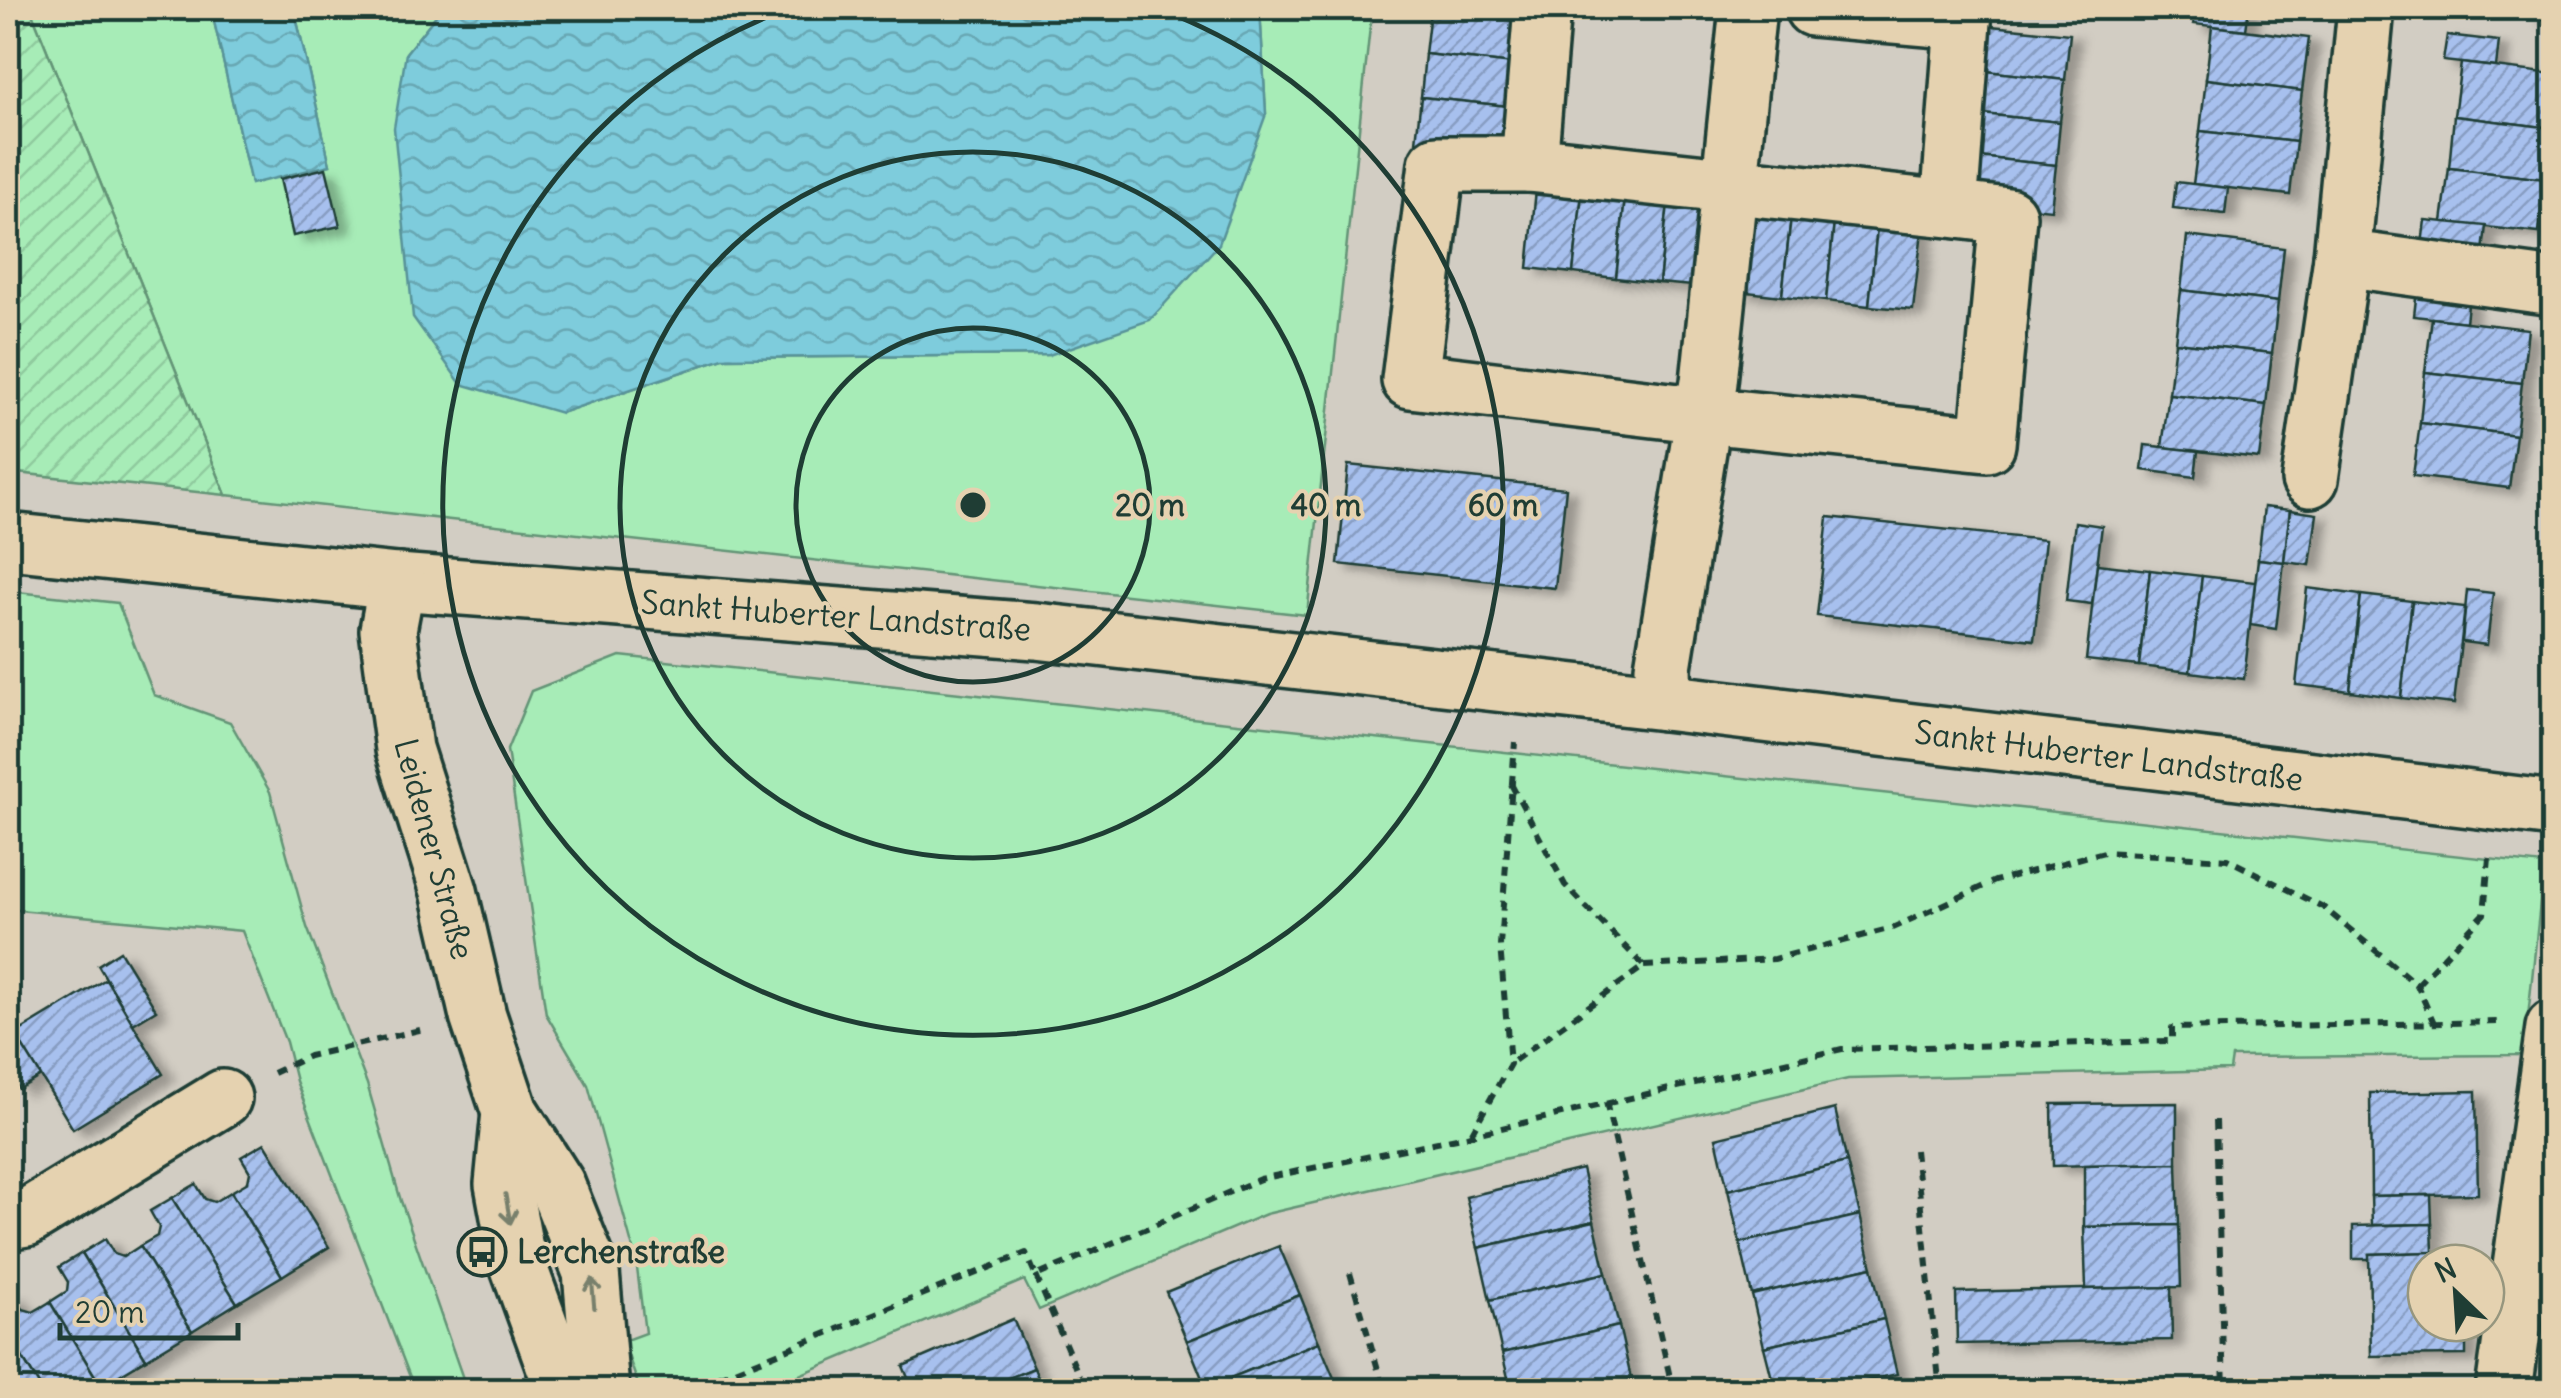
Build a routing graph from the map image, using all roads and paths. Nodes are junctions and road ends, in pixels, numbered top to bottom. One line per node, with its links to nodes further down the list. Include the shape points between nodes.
1 (1542, 8): 6 (street)
2 (1748, 8): 7 (street)
3 (1813, 8): 5 (street)
4 (2366, 8): 9 (street)
5 (1964, 14): 8 (street)
6 (1529, 164): 7 (street); 11 (street, via 1436,164 1410,380)
7 (1731, 184): 8 (street); 11 (street)
8 (1948, 209): 11 (street, via 2008,216 1987,444)
9 (2342, 258): 10 (street); 12 (street)
10 (2554, 288)
11 (1704, 415): 16 (street, via 1663,667)
12 (2310, 479)
13 (8, 542): 14 (street, Sankt Huberter Landstraße)
14 (397, 582): 15 (street, Sankt Huberter Landstraße, via 1036,631); 22 (street, Leidener Straße, via 388,630 404,749 449,891)
15 (1521, 686): 16 (street, Sankt Huberter Landstraße); 17 (path)
16 (1664, 702): 18 (street, Sankt Huberter Landstraße)
17 (1511, 784): 20 (path, via 1564,885); 25 (path, via 1500,945)
18 (2495, 802): 19 (street, Sankt Huberter Landstraße); 21 (path, via 2484,914)
19 (2554, 810)
20 (1644, 966): 21 (path, via 1774,959 1892,928 1995,881 2104,852 2227,859 2323,908); 25 (path)
21 (2417, 985): 23 (path)
22 (478, 1016): 26 (path, via 308,1056); 28 (street, Leidener Straße)
23 (2434, 1023): 24 (path); 27 (path, via 2172,1028 2172,1041 1842,1049)
24 (2534, 1025): 43 (street)
25 (1510, 1064): 30 (path)
26 (223, 1098): 32 (street, via 26,1218)
27 (1606, 1102): 30 (path); 40 (path)
28 (510, 1112): 35 (street, Leidener Straße, one-way to 35, via 504,1184 518,1265); 36 (street, Leidener Straße, one-way to 28, via 591,1272 556,1184)
29 (2216, 1120): 42 (path)
30 (1470, 1135): 34 (path, via 1260,1179)
31 (1915, 1150): 41 (path)
32 (8, 1221)
33 (1350, 1273): 39 (path)
34 (1036, 1276): 37 (path, via 1026,1253); 38 (path)
35 (568, 1390)
36 (601, 1390)
37 (686, 1390)
38 (1084, 1390)
39 (1384, 1390)
40 (1673, 1390)
41 (1940, 1390)
42 (2224, 1390)
43 (2504, 1390)

